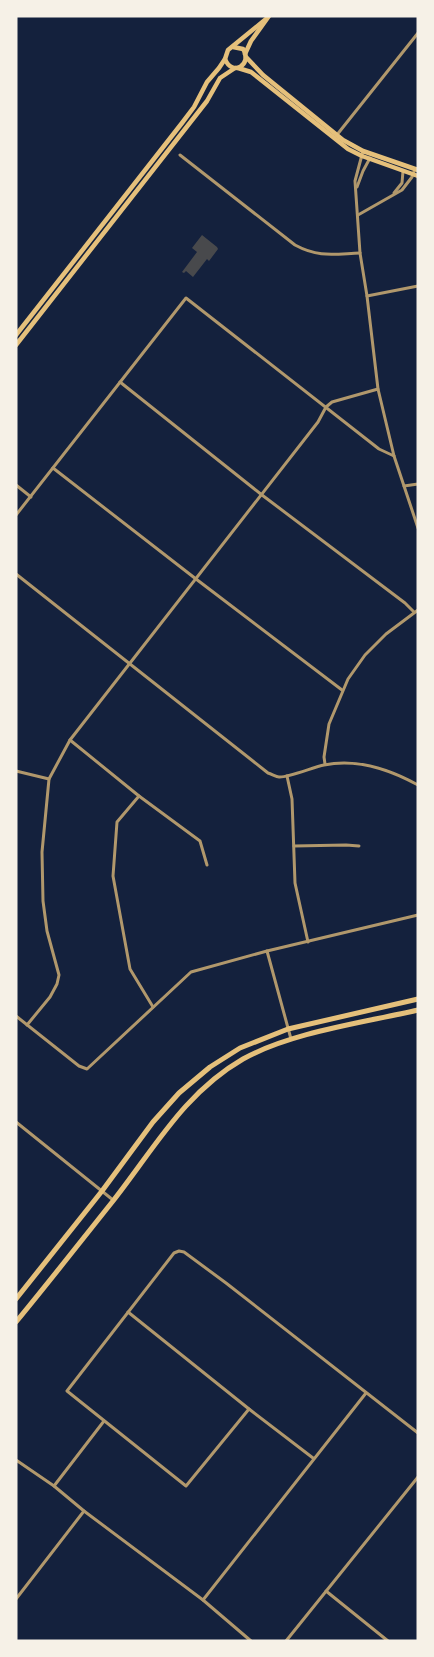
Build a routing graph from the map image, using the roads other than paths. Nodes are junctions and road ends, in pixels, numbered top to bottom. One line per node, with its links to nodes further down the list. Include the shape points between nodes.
1 (268, 18): 3 (main road); 4 (main road, via 251,41)
2 (418, 33): 7 (street)
3 (233, 47): 4 (main road, via 238,47); 5 (main road)
4 (246, 55): 6 (main road, via 244,64); 7 (main road, via 262,75)
5 (225, 59): 6 (main road, via 228,65); 23 (main road, via 182,123)
6 (237, 68): 7 (main road, via 251,72); 24 (main road, via 220,78 207,101)
7 (335, 137): 8 (main road); 11 (main road)
8 (363, 150): 9 (main road); 11 (street)
9 (372, 154): 12 (street); 13 (main road)
10 (180, 155): 20 (street, via 295,245 320,254)
11 (362, 156): 12 (main road); 17 (street, via 355,181)
12 (370, 160): 15 (main road); 17 (street)
13 (405, 166): 14 (main road); 15 (street)
14 (416, 169): 16 (street)
15 (403, 172): 16 (main road); 18 (street, via 402,183)
16 (415, 176): 18 (street)
17 (357, 190): 19 (street)
18 (392, 196): 19 (street)
19 (358, 215): 20 (street)
20 (360, 253): 22 (street)
21 (418, 286): 22 (street)
22 (367, 296): 26 (street)
23 (16, 335)
24 (16, 345)
25 (120, 382): 27 (street, via 186,298); 29 (street); 33 (street)
26 (378, 389): 27 (street, via 332,402); 28 (street)
27 (326, 407): 28 (street, via 379,449); 33 (street)
28 (394, 456): 32 (street)
29 (53, 468): 34 (street); 38 (street)
30 (418, 484): 32 (street)
31 (16, 486): 34 (street)
32 (404, 486): 36 (street)
33 (262, 495): 38 (street); 39 (street)
34 (30, 497): 35 (street)
35 (16, 515)
36 (418, 528)
37 (16, 574): 40 (street)
38 (196, 579): 40 (street); 41 (street)
39 (416, 611): 41 (street, via 365,655)
40 (131, 663): 42 (street); 45 (street, via 268,773)
41 (342, 690): 43 (street, via 326,736)
42 (70, 740): 46 (street); 48 (street)
43 (325, 764): 45 (street); 47 (street, via 368,765 398,774)
44 (16, 772): 46 (street)
45 (288, 776): 49 (street)
46 (49, 779): 59 (street, via 42,852 43,901 58,975 50,997)
47 (418, 785)
48 (139, 796): 51 (street, via 200,841); 56 (street, via 117,822 113,876 130,969)
49 (294, 846): 50 (street); 53 (street, via 295,883)
50 (359, 846)
51 (207, 865)
52 (418, 915): 53 (street)
53 (308, 942): 54 (street)
54 (267, 951): 56 (street, via 190,972); 60 (street)
55 (418, 999): 60 (main road)
56 (153, 1007): 59 (street, via 88,1069 79,1066)
57 (418, 1010): 61 (main road)
58 (16, 1016): 59 (street)
59 (27, 1025)
60 (288, 1029): 61 (street); 63 (main road, via 240,1048 210,1067 179,1093 153,1122)
61 (291, 1039): 64 (main road, via 244,1059 203,1088 164,1131)
62 (16, 1122): 63 (street)
63 (102, 1191): 64 (street); 65 (main road)
64 (114, 1200): 67 (main road)
65 (16, 1299)
66 (128, 1312): 68 (street, via 174,1253 184,1252); 69 (street); 70 (street, via 67,1391)
67 (16, 1322)
68 (366, 1393): 71 (street); 72 (street)
69 (249, 1409): 70 (street, via 186,1486); 72 (street)
70 (104, 1421): 76 (street)
71 (418, 1433)
72 (313, 1458): 80 (street)
73 (18, 1461): 74 (street); 76 (street)
74 (16, 1466)
75 (417, 1480): 78 (street)
76 (54, 1486): 77 (street)
77 (84, 1511): 79 (street); 80 (street)
78 (326, 1591): 82 (street); 83 (street)
79 (16, 1599)
80 (202, 1600): 81 (street)
81 (251, 1641)
82 (286, 1641)
83 (388, 1641)

